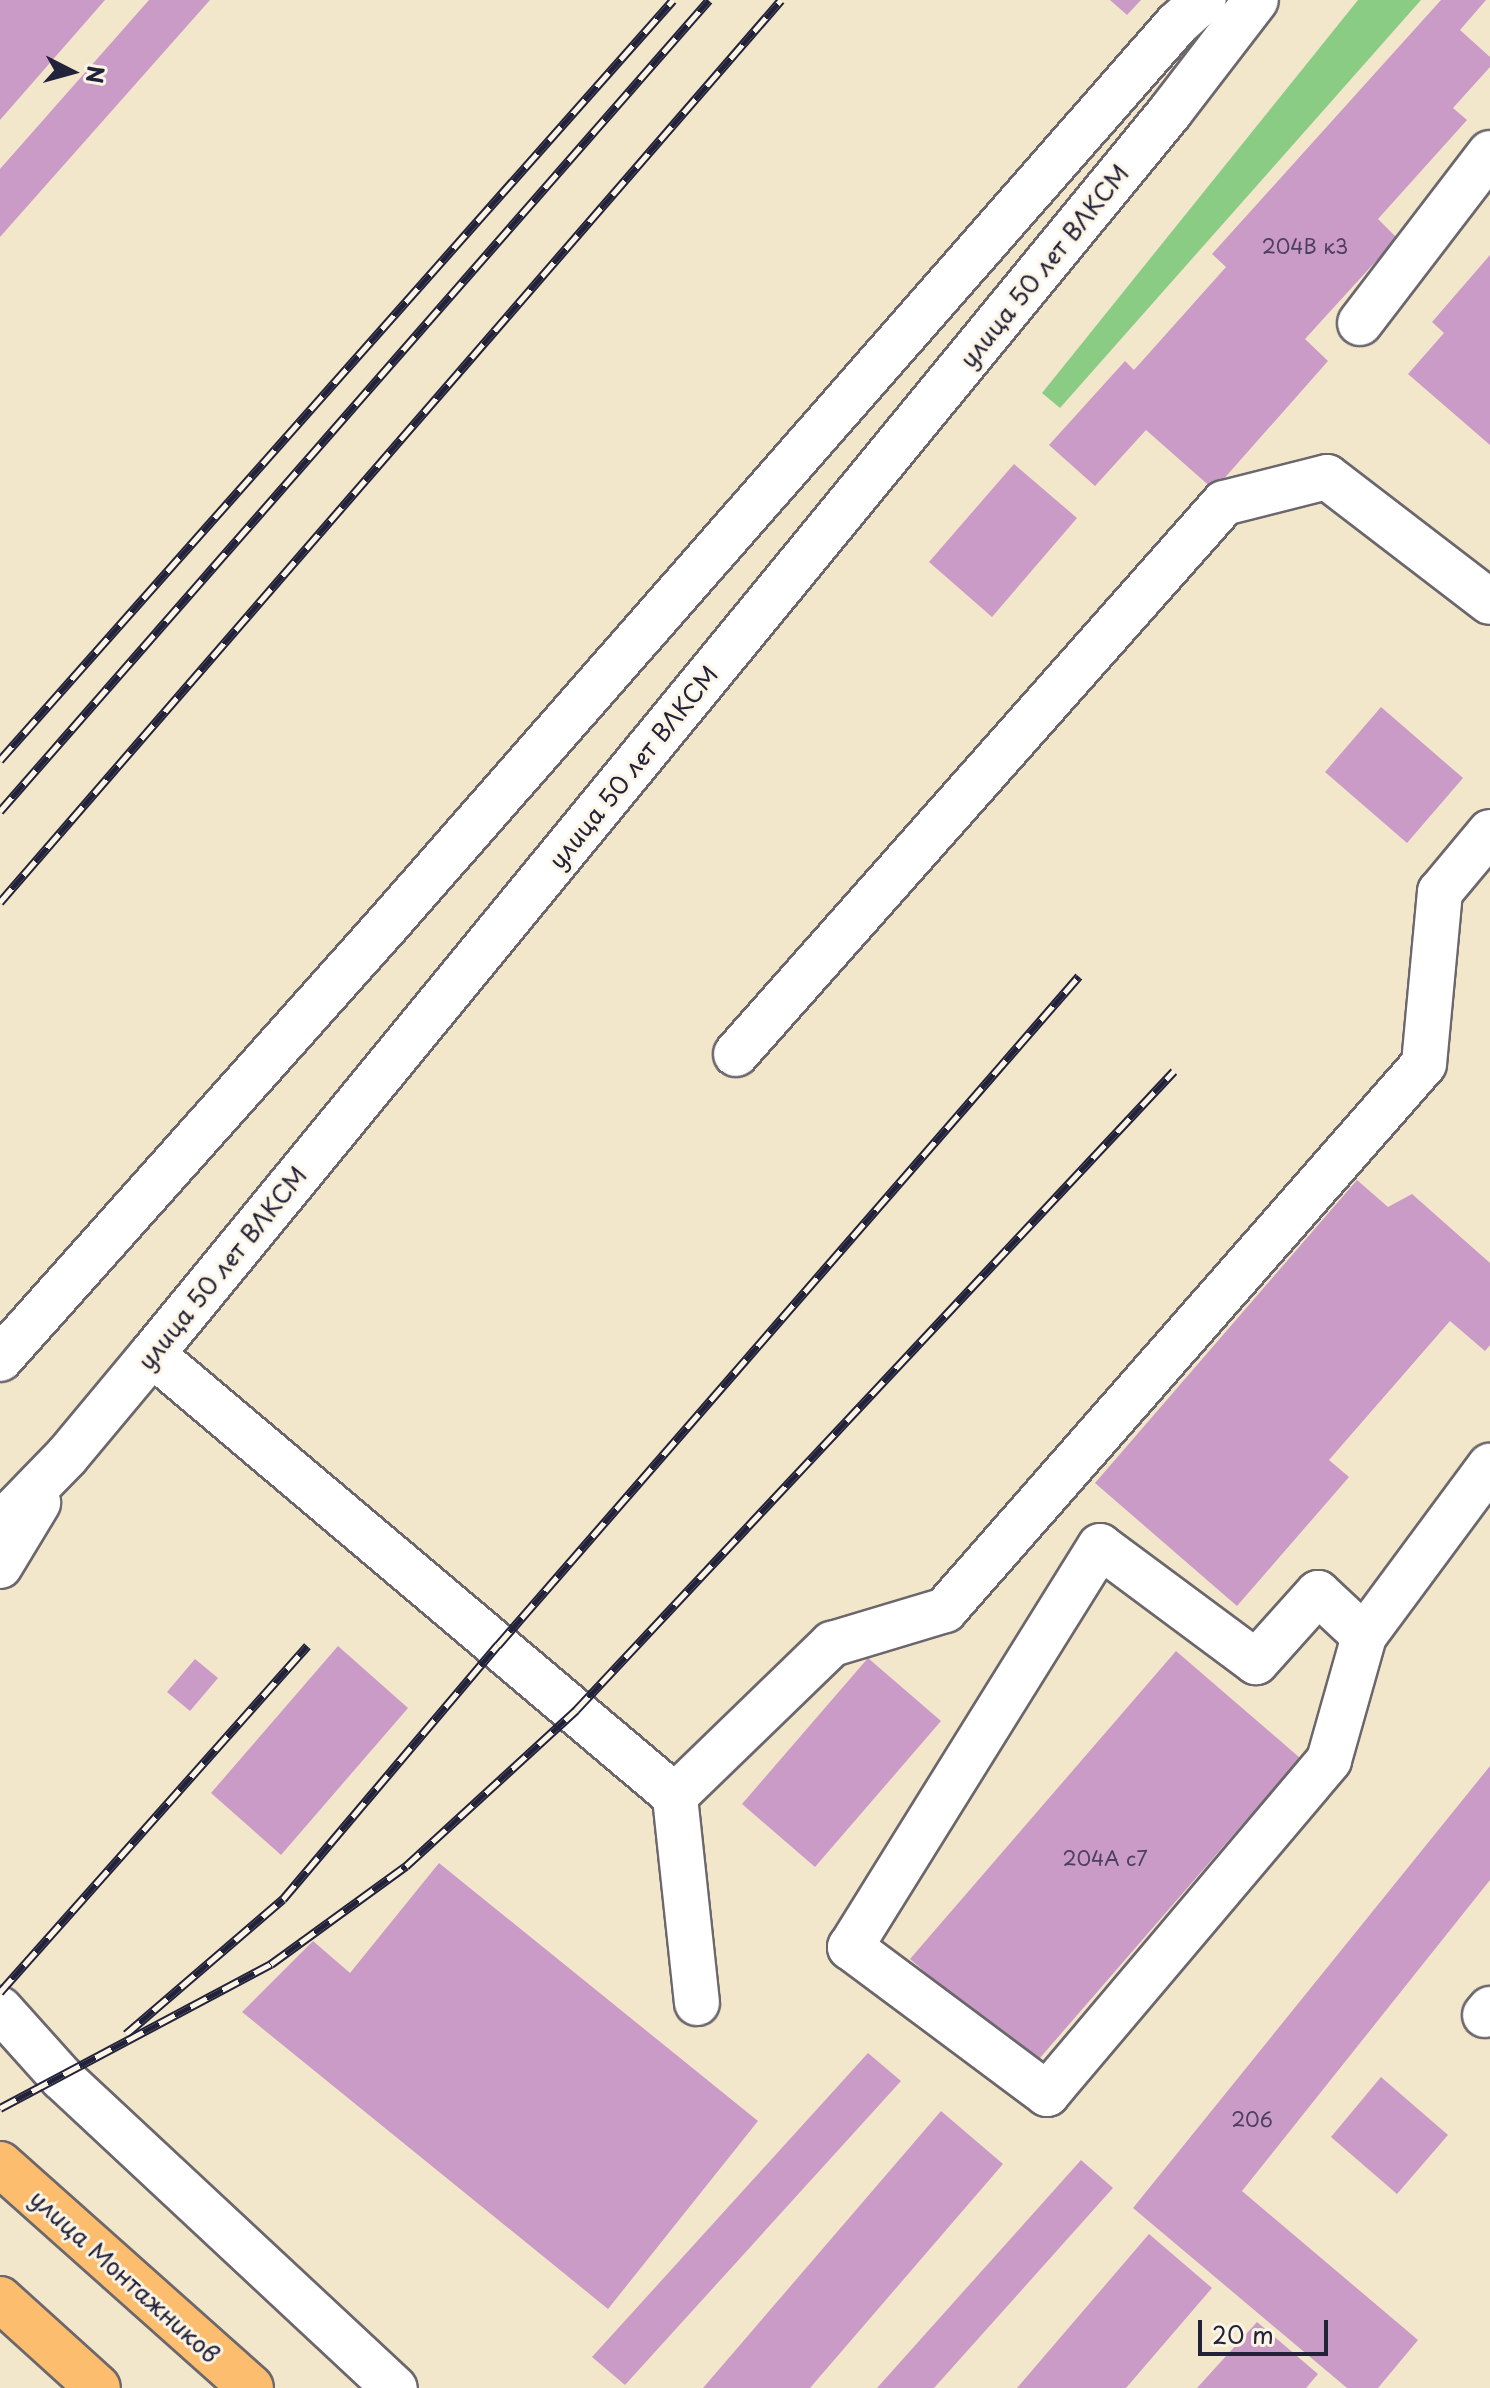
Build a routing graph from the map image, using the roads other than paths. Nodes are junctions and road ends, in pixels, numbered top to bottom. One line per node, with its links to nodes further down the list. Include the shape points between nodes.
1 (1204, 0): 9 (street, via 1166,35)
2 (1256, 0): 8 (street, улица 50 лет ВЛКСМ)
3 (1490, 153): 4 (street)
4 (1360, 323)
5 (1490, 602): 7 (street, via 1327,477 1224,503)
6 (1490, 832): 15 (street, via 1440,892 1424,1064 945,1610 832,1644)
7 (736, 1054)
8 (152, 1354): 10 (street, улица 50 лет ВЛКСМ); 15 (street)
9 (0, 1359)
10 (67, 1456): 12 (street, улица 50 лет ВЛКСМ); 13 (street)
11 (1490, 1466): 14 (street)
12 (0, 1525)
13 (0, 1566)
14 (1364, 1636): 14 (street, via 1329,1760 1047,2094 850,1947 1100,1546 1256,1662 1318,1593)
15 (675, 1796): 16 (street)
16 (697, 2003)
17 (0, 2009): 22 (street, via 62,2078)
18 (0, 2164): 21 (main road, улица Монтажников)
19 (0, 2299): 20 (main road)
20 (98, 2388)
21 (251, 2388)
22 (395, 2388)

